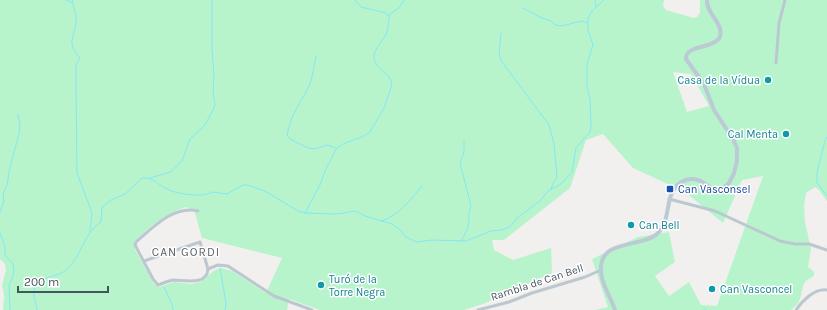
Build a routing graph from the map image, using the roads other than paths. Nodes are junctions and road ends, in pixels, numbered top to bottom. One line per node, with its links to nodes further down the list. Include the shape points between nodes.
1 (707, 0): 4 (main road, via 720,30 720,37 713,44 689,50 686,59 704,84 714,110 736,145 737,165 731,181 724,189 716,190 700,180 689,180 676,186)
2 (784, 0): 3 (street, via 779,23)
3 (776, 63)
4 (669, 199): 6 (street, via 715,211 780,241 809,244); 9 (main road, via 659,233 649,239 611,250 603,259)
5 (198, 211): 7 (street, via 186,210 169,216 137,240 135,245)
6 (827, 250)
7 (144, 261): 8 (street, via 158,285 172,280 193,282 199,280); 8 (street, via 200,242)
8 (208, 269): 11 (street, via 218,265 228,266 274,296)
9 (601, 270): 12 (street, Rambla de Can Bell); 13 (main road, via 602,280)
10 (827, 290): 14 (street, via 822,289 812,294)
11 (312, 310)
12 (478, 310)
13 (615, 310)
14 (796, 310)

